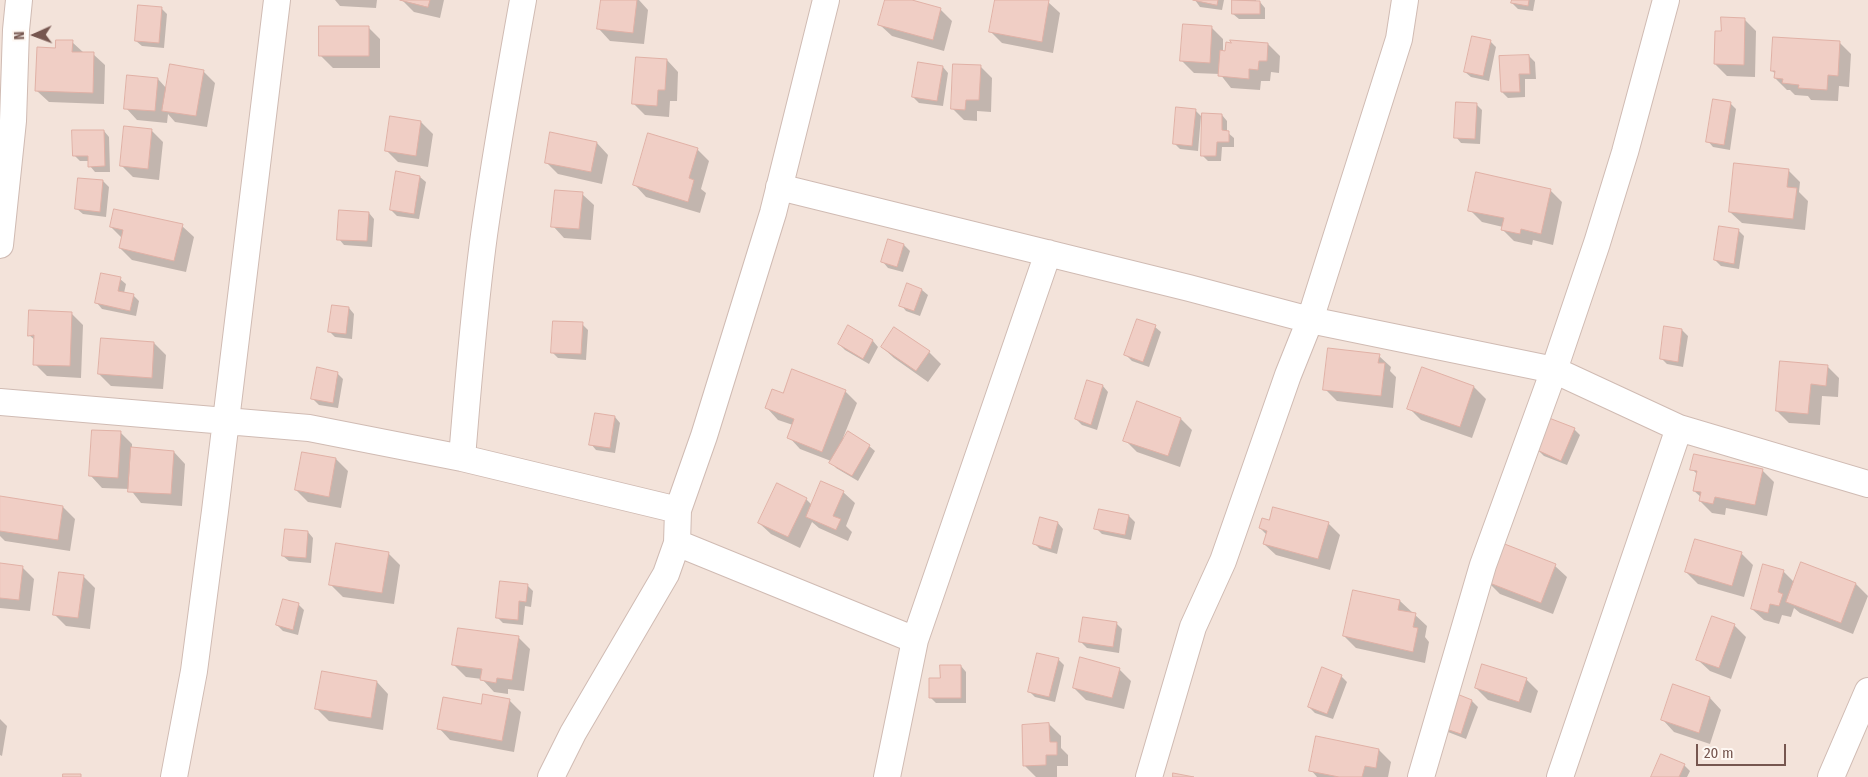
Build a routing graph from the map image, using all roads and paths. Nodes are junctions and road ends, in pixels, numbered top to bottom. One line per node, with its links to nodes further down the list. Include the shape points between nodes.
1 (18, 0): 8 (street, via 14,121)
2 (277, 0): 13 (street)
3 (523, 0): 15 (street, via 484,235)
4 (826, 0): 7 (street)
5 (1405, 0): 10 (street, via 1400,38)
6 (1666, 0): 11 (street, via 1625,152)
7 (779, 187): 9 (street); 17 (street, via 704,436)
8 (0, 245)
9 (1048, 253): 10 (street); 19 (street)
10 (1310, 320): 11 (street); 24 (street, via 1223,561 1193,627)
11 (1554, 370): 14 (street); 25 (street, via 1483,565)
12 (0, 402): 13 (street)
13 (226, 421): 15 (street, via 309,428); 21 (street, via 194,671)
14 (1679, 428): 16 (street); 26 (street)
15 (462, 458): 17 (street)
16 (1868, 484)
17 (678, 510): 18 (street)
18 (676, 543): 19 (street); 22 (street, via 666,574 573,733)
19 (915, 640): 23 (street)
20 (1868, 692): 27 (street)
21 (174, 777)
22 (551, 777)
23 (887, 777)
24 (1149, 777)
25 (1421, 777)
26 (1560, 777)
27 (1832, 777)

